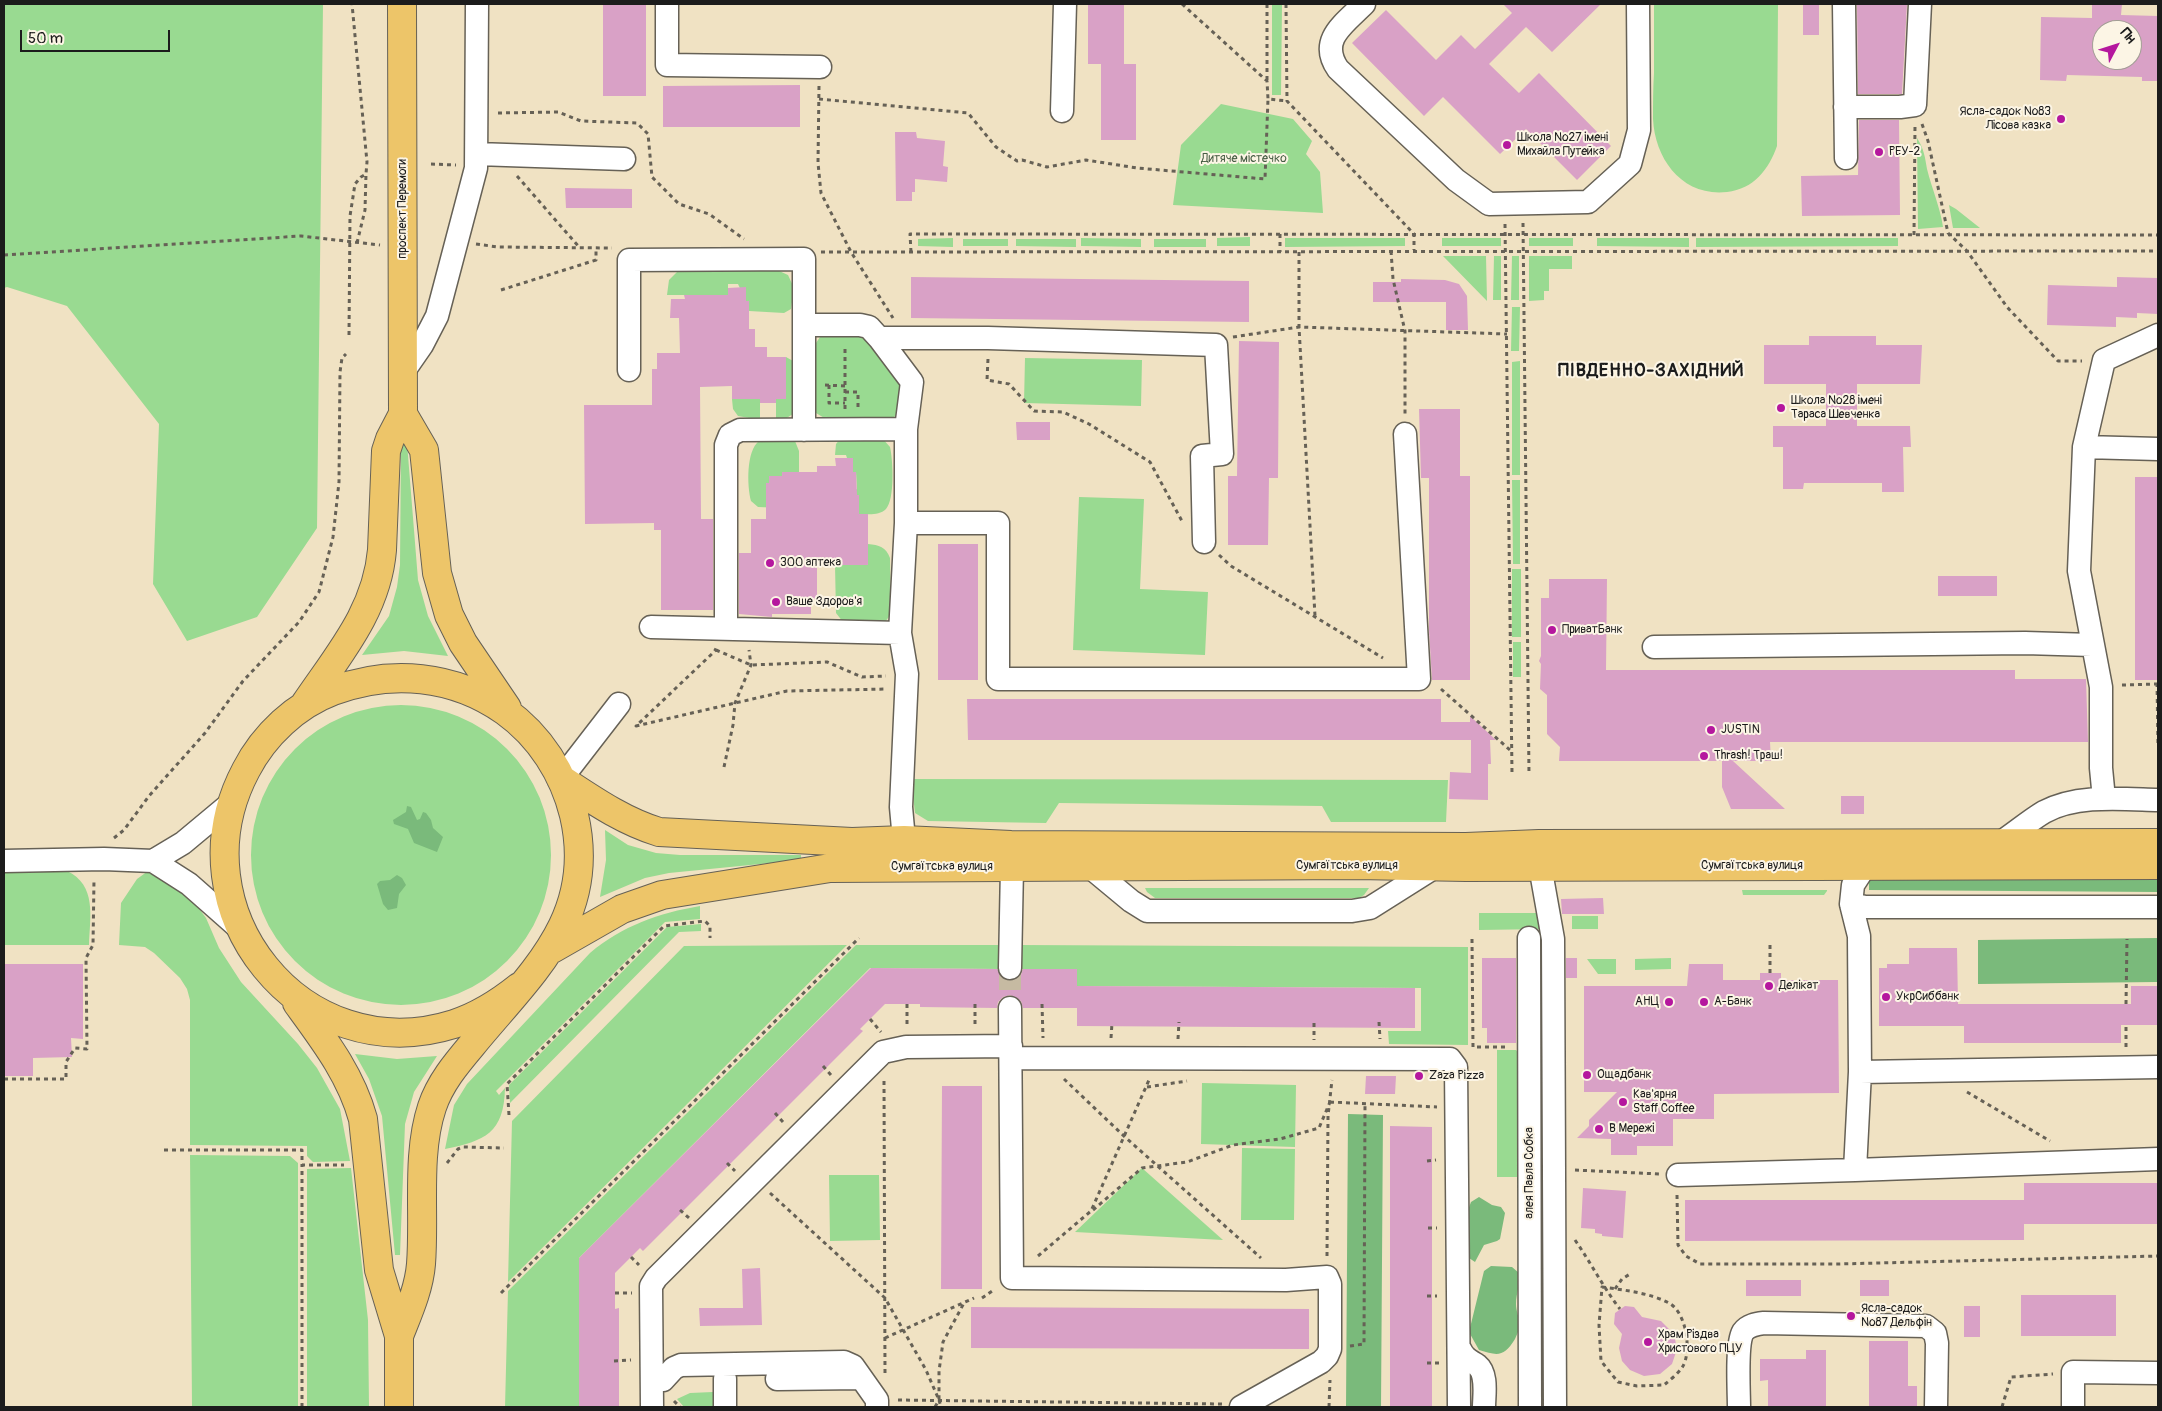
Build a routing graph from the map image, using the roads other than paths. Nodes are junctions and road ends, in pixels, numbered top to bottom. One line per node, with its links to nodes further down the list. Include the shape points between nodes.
1 (402, 4): 18 (main road, проспект Перемоги)
2 (477, 4): 12 (street)
3 (666, 4): 9 (street, via 667,65)
4 (1065, 4): 11 (street)
5 (1364, 4): 6 (street, via 1329,45 1330,58 1456,180 1488,204 1588,202 1630,164 1639,130)
6 (1638, 4)
7 (1844, 4): 10 (street)
8 (1920, 4): 10 (street, via 1915,105)
9 (820, 67)
10 (1845, 107): 13 (street)
11 (1062, 111)
12 (488, 154): 14 (street); 18 (street, via 473,182 437,316)
13 (1846, 158)
14 (624, 159)
15 (804, 325): 17 (street, via 869,327); 19 (street, via 804,259 629,260); 22 (street)
16 (2158, 335): 24 (street, via 2104,360)
17 (888, 338): 21 (street, via 912,382); 27 (street, via 1216,345 1222,454 1202,456)
18 (404, 370): 20 (main road, проспект Перемоги)
19 (629, 370)
20 (403, 414): 34 (main road, via 386,451 381,565 373,595 354,632); 35 (main road, via 424,450 437,573 449,615 463,643)
21 (906, 429): 22 (street); 26 (street)
22 (804, 430): 29 (street, via 740,430 727,440)
23 (1406, 434): 26 (street, via 1419,679 998,679 998,523)
24 (2084, 447): 25 (street); 31 (street, via 2079,571)
25 (2158, 449)
26 (906, 523): 30 (street)
27 (1204, 542)
28 (651, 628): 29 (street)
29 (736, 629): 30 (street)
30 (900, 632): 40 (street)
31 (2092, 645): 32 (street); 37 (street, via 2101,687)
32 (1654, 648)
33 (619, 704): 36 (street)
34 (303, 706): 35 (main road, via 349,685 398,677 432,680 472,692); 39 (main road, via 265,740 250,760)
35 (515, 719): 36 (main road, via 549,757)
36 (561, 779): 40 (main road, Сумгаїтська вулиця, via 620,816 659,832 852,842); 55 (main road, via 576,827 578,861 572,902)
37 (2104, 799): 38 (street); 41 (street, via 2075,802 2046,811)
38 (2158, 800)
39 (231, 803): 44 (street, via 183,843); 53 (main road, via 224,857 230,898)
40 (904, 840): 41 (main road, Сумгаїтська вулиця, via 1011,845 1466,847)
41 (2000, 843): 42 (main road, Сумгаїтська вулиця)
42 (2158, 843)
43 (4, 861): 44 (street)
44 (153, 861): 53 (street, via 189,884)
45 (2158, 865): 47 (main road, Сумгаїтська вулиця)
46 (1540, 866): 47 (main road, Сумгаїтська вулиця); 50 (main road, Сумгаїтська вулиця); 80 (street, алея Павла Собка, via 1553,938)
47 (1866, 866): 51 (street, via 1853,885)
48 (1012, 867): 49 (main road, Сумгаїтська вулиця); 55 (main road, Сумгаїтська вулиця, via 830,868 682,890 622,909); 56 (street)
49 (1090, 867): 50 (main road, Сумгаїтська вулиця); 50 (street, via 1147,910 1352,911 1370,908)
50 (1436, 867)
51 (1851, 904): 52 (street, via 1865,907); 62 (street, via 1859,936)
52 (2158, 907)
53 (240, 928): 58 (main road, via 253,952)
54 (1529, 938): 79 (street, алея Павла Собка)
55 (552, 949): 57 (main road)
56 (1010, 968)
57 (519, 987): 58 (main road, via 492,1007 454,1024 404,1032 354,1026 307,1005); 66 (main road, via 439,1089 428,1120 419,1278)
58 (287, 990): 66 (main road, via 334,1054 357,1098 363,1119 379,1270)
59 (1010, 1008): 60 (street)
60 (1011, 1052): 67 (street, via 1169,1052 1450,1060 1456,1067); 71 (street, via 906,1047 883,1052 652,1283); 73 (street, via 1012,1278 1286,1280 1327,1277 1330,1284 1330,1349 1327,1356)
61 (2158, 1067): 62 (street)
62 (1860, 1072): 64 (street)
63 (2158, 1160): 64 (street)
64 (1855, 1170): 65 (street)
65 (1678, 1175)
66 (399, 1336): 74 (main road)
67 (1460, 1349): 77 (street); 78 (street, via 1463,1356 1484,1374)
68 (2158, 1373): 83 (street, via 2073,1372)
69 (861, 1378): 70 (street); 71 (street, via 853,1366 844,1362 682,1364); 72 (street)
70 (725, 1379): 71 (street); 76 (street)
71 (657, 1380): 75 (street)
72 (880, 1402)
73 (1243, 1406)
74 (399, 1407)
75 (652, 1407)
76 (725, 1407)
77 (1460, 1407)
78 (1484, 1407)
79 (1530, 1407)
80 (1555, 1407)
81 (1739, 1407): 82 (street, via 1743,1332 1752,1324 1764,1323 1926,1326 1934,1332 1937,1343)
82 (1936, 1407)
83 (2073, 1407)

